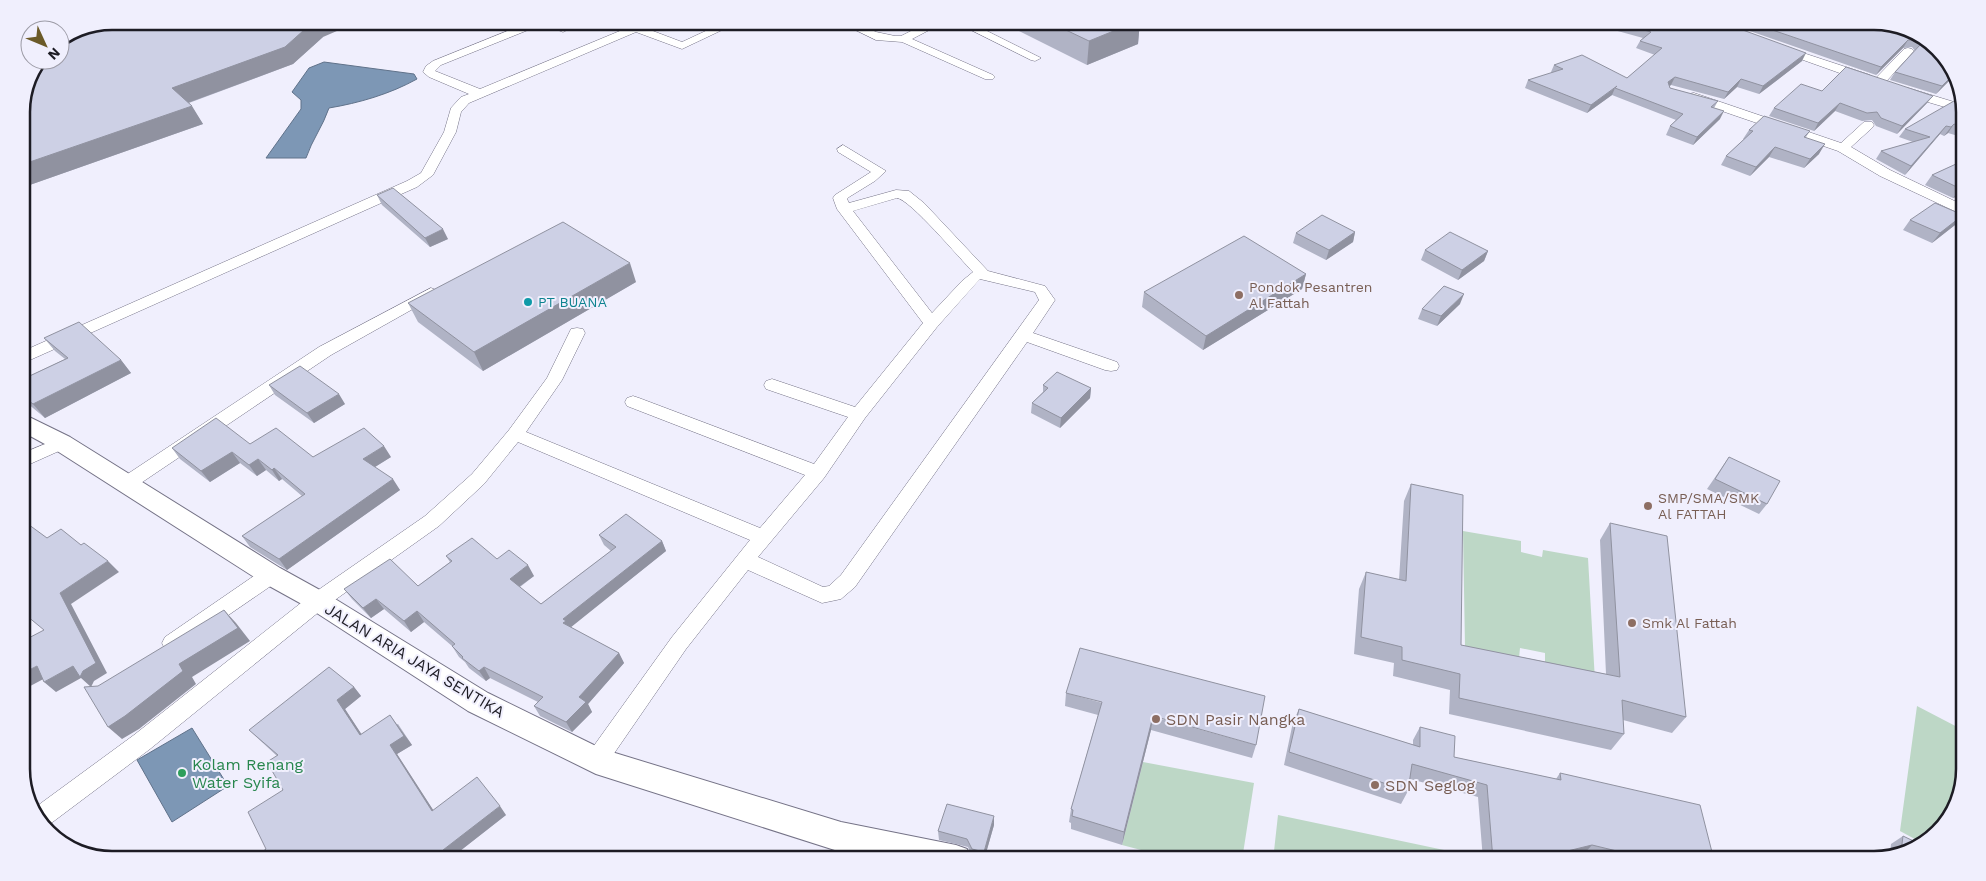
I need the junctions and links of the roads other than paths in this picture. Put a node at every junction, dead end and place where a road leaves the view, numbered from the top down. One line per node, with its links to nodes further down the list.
1 (520, 30): 14 (street)
2 (631, 30): 14 (street)
3 (641, 30): 4 (street)
4 (717, 30)
5 (862, 30): 8 (street)
6 (920, 30): 8 (street)
7 (977, 30): 11 (street)
8 (903, 39): 12 (street)
9 (1768, 44): 13 (street)
10 (1908, 51): 13 (street)
11 (1035, 58)
12 (988, 77)
13 (1888, 85): 16 (street)
14 (478, 93): 27 (street)
15 (1679, 93): 18 (street)
16 (1956, 106)
17 (1868, 125): 18 (street)
18 (1843, 148): 20 (street)
19 (843, 149): 21 (street)
20 (1956, 208)
21 (844, 210): 22 (street); 24 (street)
22 (983, 274): 24 (street); 26 (street)
23 (449, 283): 37 (street)
24 (931, 323): 31 (street)
25 (577, 333): 33 (street)
26 (1024, 335): 28 (street); 39 (street)
27 (30, 355)
28 (1111, 366)
29 (772, 385): 31 (street)
30 (633, 402): 36 (street)
31 (859, 414): 36 (street)
32 (30, 425): 34 (street, JALAN ARIA JAYA SENTIKA)
33 (515, 434): 38 (street); 41 (street)
34 (62, 443): 35 (street); 37 (street, JALAN ARIA JAYA SENTIKA)
35 (30, 458)
36 (818, 473): 38 (street)
37 (126, 484): 40 (street, JALAN ARIA JAYA SENTIKA)
38 (763, 537): 39 (street)
39 (746, 560): 43 (street)
40 (270, 575): 41 (street, JALAN ARIA JAYA SENTIKA); 42 (street)
41 (318, 601): 43 (street, JALAN ARIA JAYA SENTIKA); 44 (street)
42 (159, 652)
43 (596, 761): 45 (street, JALAN ARIA JAYA SENTIKA)
44 (44, 815)
45 (911, 851)

